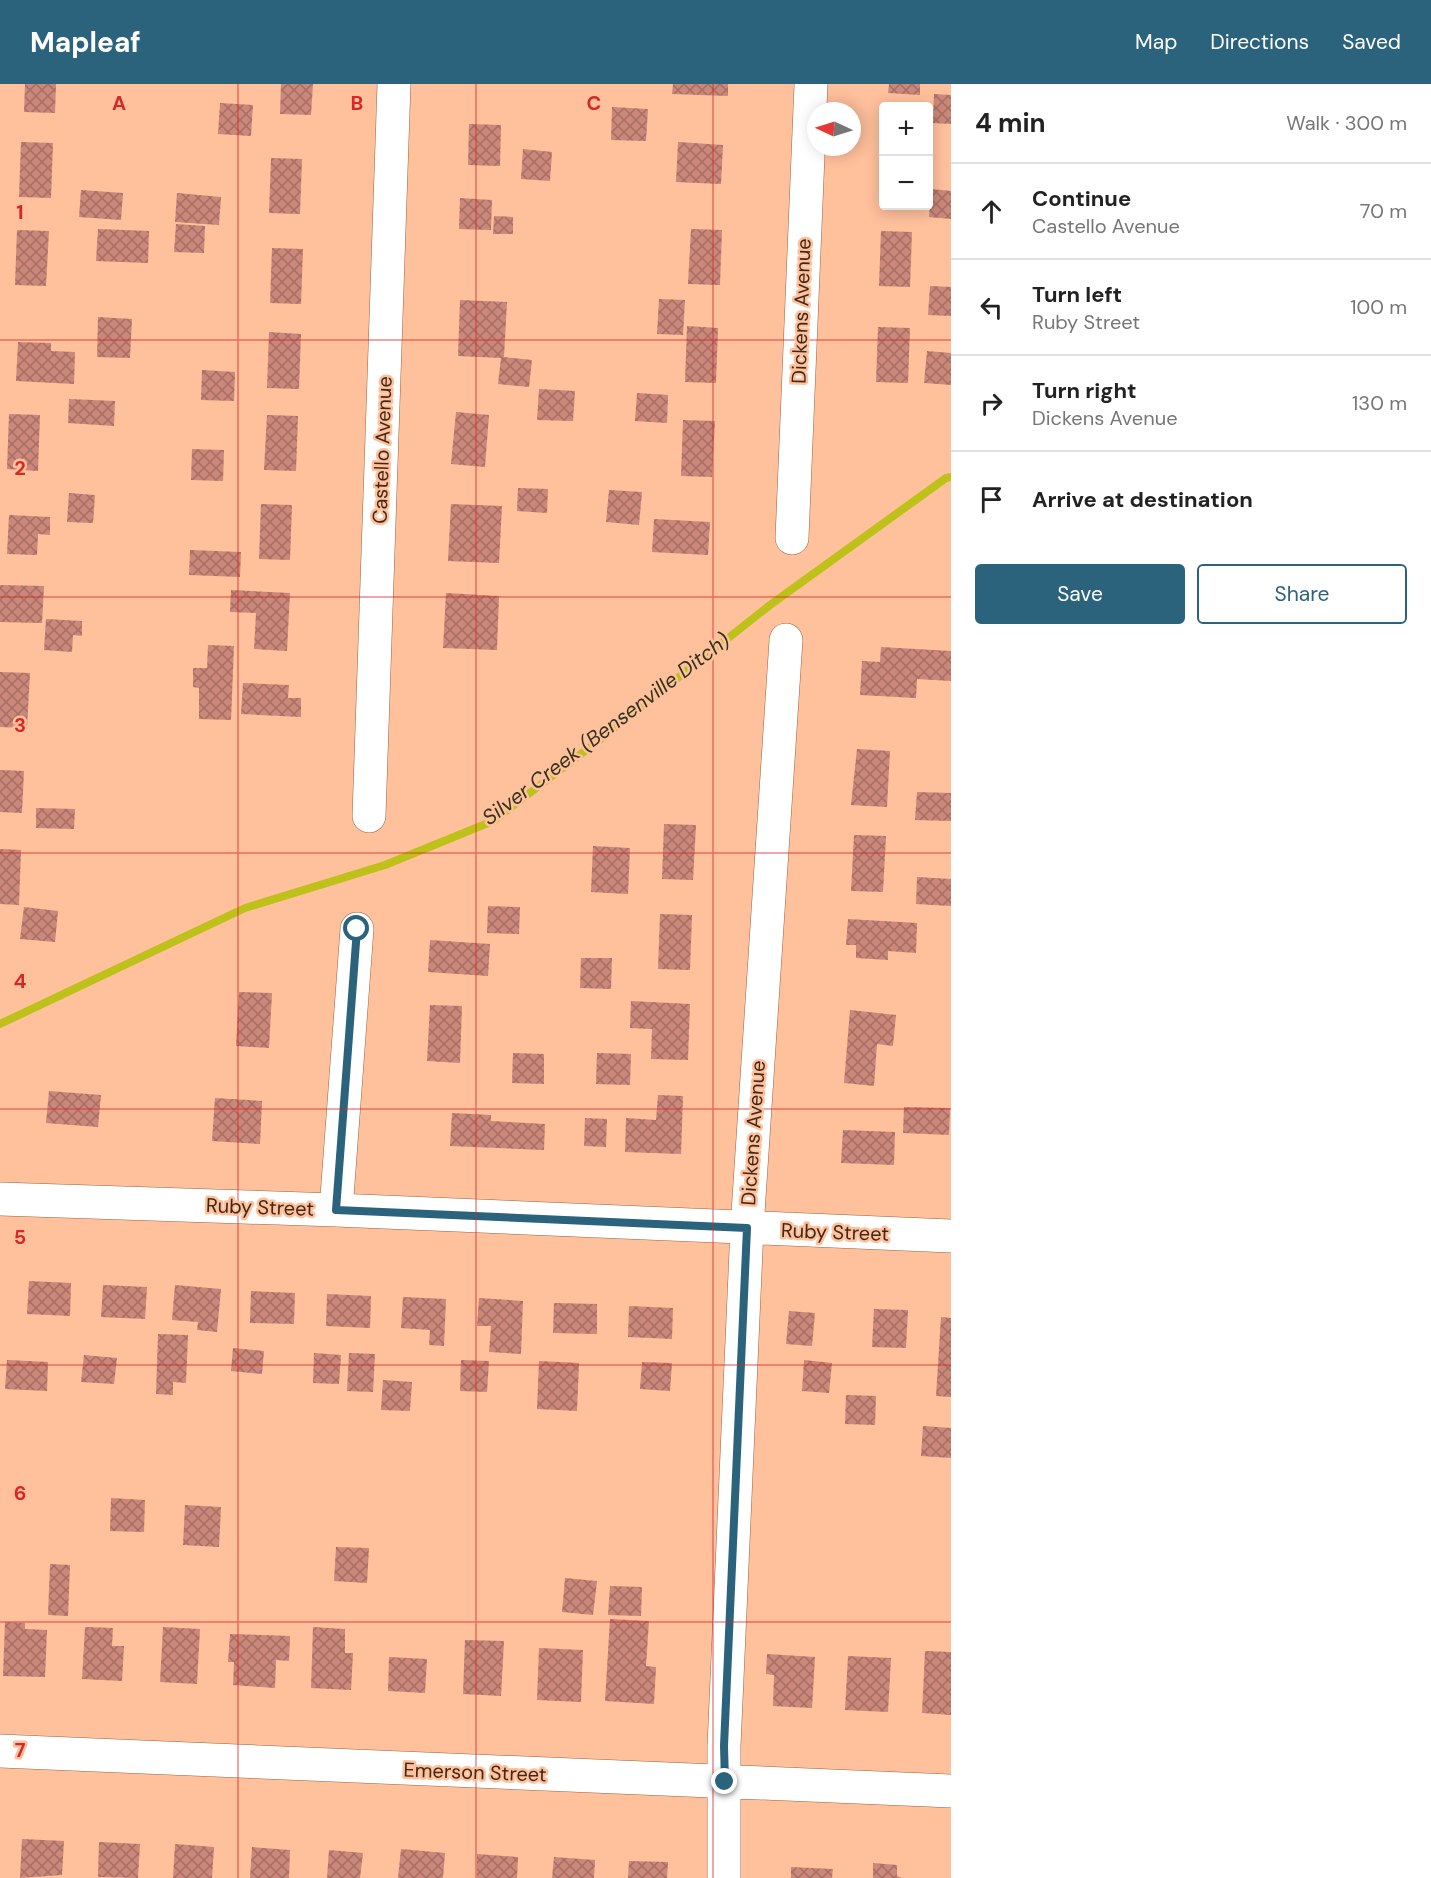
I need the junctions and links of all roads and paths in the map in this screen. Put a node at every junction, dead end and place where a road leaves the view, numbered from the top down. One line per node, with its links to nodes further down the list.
1 (394, 84): 5 (street, Castello Avenue)
2 (811, 84): 3 (street, Dickens Avenue)
3 (792, 538)
4 (786, 640): 9 (street, Dickens Avenue)
5 (369, 816)
6 (357, 929): 8 (street)
7 (0, 1199): 8 (street, Ruby Street)
8 (336, 1210): 9 (street, Ruby Street)
9 (747, 1228): 10 (street, Ruby Street); 12 (street, Dickens Avenue)
10 (951, 1236)
11 (0, 1751): 12 (street, Emerson Street)
12 (725, 1782): 13 (street, Emerson Street); 14 (street, Dickens Avenue)
13 (951, 1791)
14 (724, 1878)

